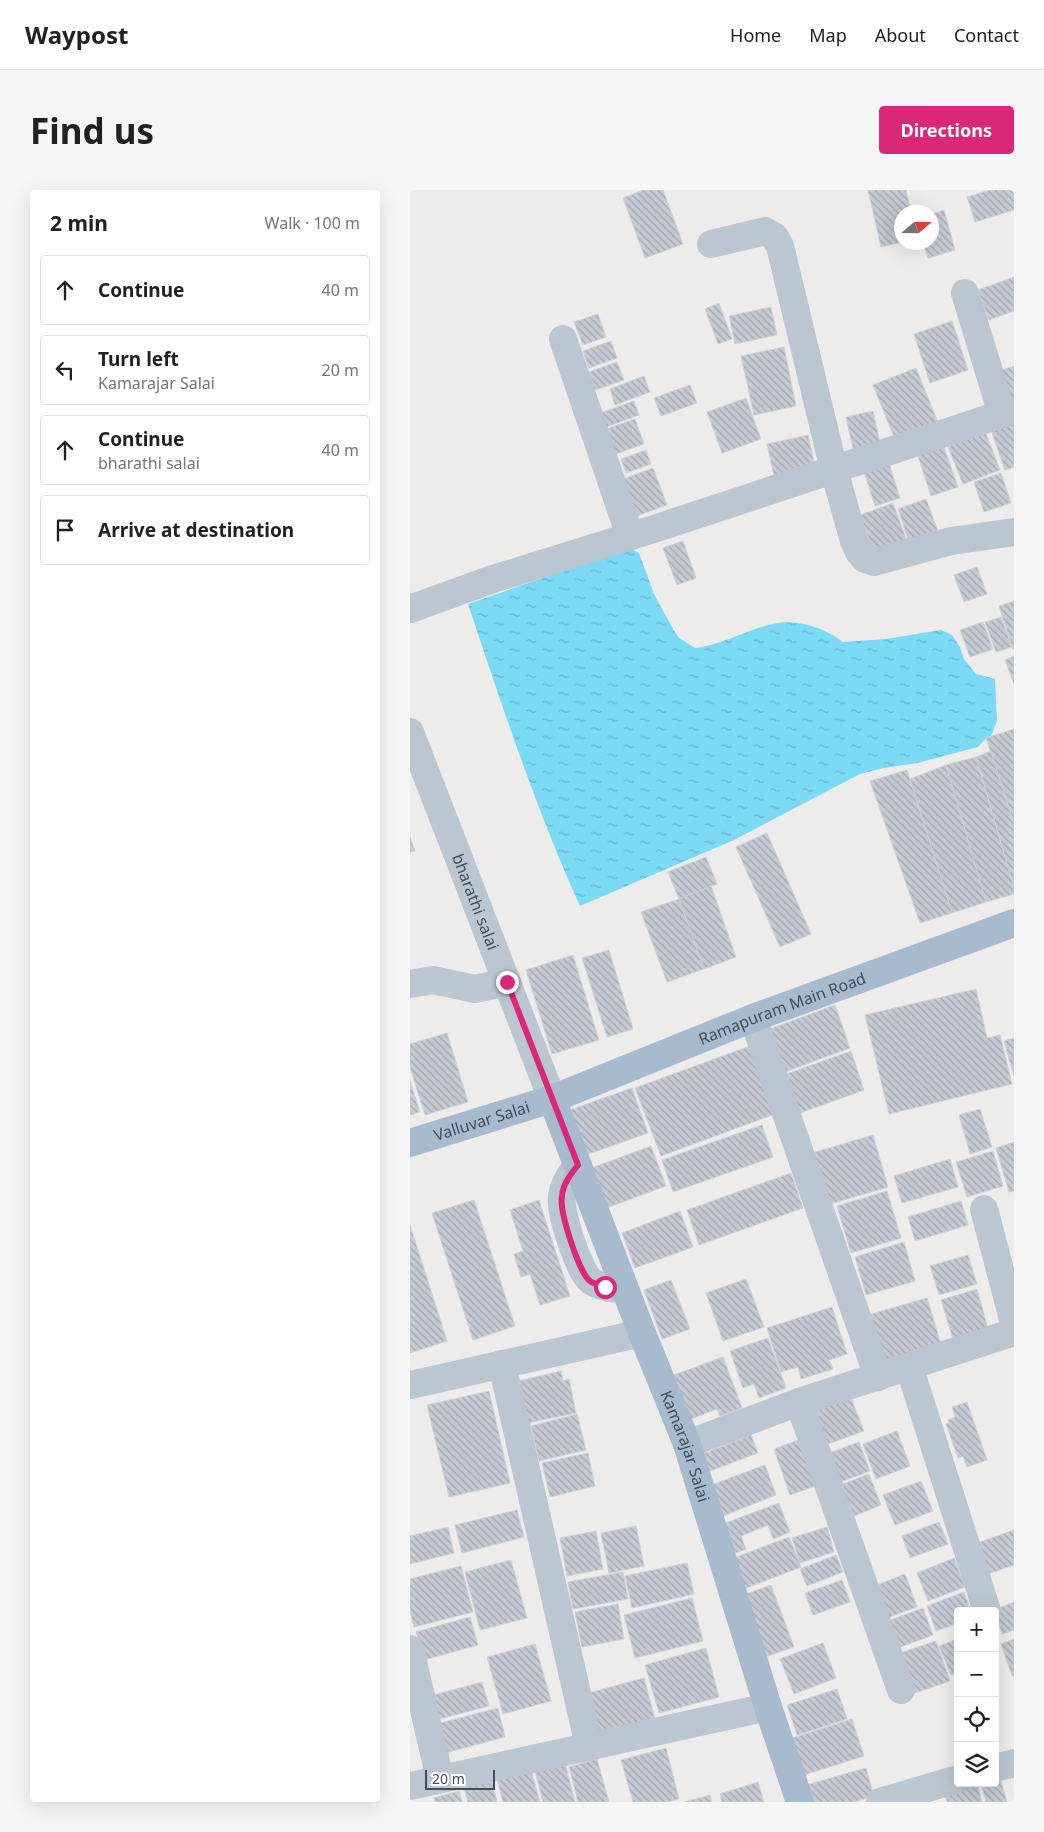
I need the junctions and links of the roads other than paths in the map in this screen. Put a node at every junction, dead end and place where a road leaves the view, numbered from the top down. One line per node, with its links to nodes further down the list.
1 (712, 244): 5 (street)
2 (965, 293): 4 (street)
3 (563, 339): 7 (street)
4 (1008, 412): 5 (street)
5 (834, 470): 6 (street); 7 (street)
6 (1014, 532)
7 (630, 536): 8 (street)
8 (410, 609)
9 (412, 742): 11 (street, bharathi salai)
10 (1014, 923): 13 (main road, Ramapuram Main Road)
11 (507, 982): 12 (street); 14 (street, bharathi salai)
12 (410, 984)
13 (752, 1018): 14 (main road, Ramapuram Main Road); 22 (street)
14 (552, 1099): 15 (main road, Valluvar Salai); 19 (main road, Kamarajar Salai)
15 (410, 1143)
16 (984, 1209): 17 (street)
17 (1014, 1322)
18 (1014, 1332): 21 (street)
19 (642, 1333): 20 (street); 25 (main road, Kamarajar Salai)
20 (502, 1364): 23 (street); 30 (street)
21 (909, 1366): 22 (street); 26 (street)
22 (878, 1376): 24 (street)
23 (410, 1385)
24 (799, 1402): 25 (street); 28 (street)
25 (687, 1444): 29 (main road, Kamarajar Salai)
26 (986, 1607)
27 (410, 1649): 33 (street)
28 (901, 1690)
29 (768, 1707): 30 (street); 36 (main road, Kamarajar Salai)
30 (589, 1746): 33 (street)
31 (1014, 1763): 32 (street)
32 (999, 1767)
33 (440, 1779): 35 (street)
34 (954, 1780): 37 (street)
35 (410, 1786)
36 (800, 1802)
37 (880, 1802)

